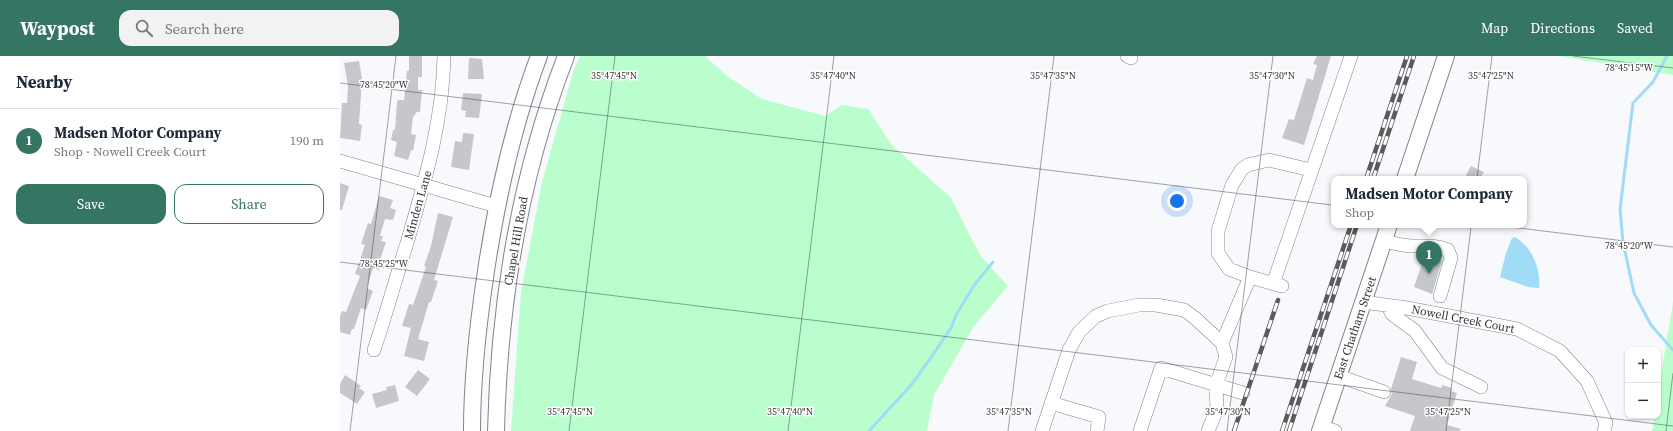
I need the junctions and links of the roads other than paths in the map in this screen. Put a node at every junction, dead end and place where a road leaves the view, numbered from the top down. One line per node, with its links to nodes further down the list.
1 (444, 56): 11 (street, Minden Lane)
2 (539, 56): 12 (main road, Chapel Hill Road)
3 (554, 56): 7 (main road)
4 (566, 56): 7 (main road, Chapel Hill Road)
5 (1351, 56): 9 (street)
6 (1446, 56): 10 (main road)
7 (544, 119): 29 (main road, Chapel Hill Road)
8 (340, 161): 11 (street)
9 (1311, 170): 15 (street); 15 (street)
10 (1406, 176)
11 (424, 184): 12 (street); 20 (street, Minden Lane)
12 (496, 206): 28 (main road, Chapel Hill Road)
13 (1388, 228): 14 (main road, East Chatham Street)
14 (1384, 241): 16 (street); 17 (main road, East Chatham Street)
15 (1250, 277): 19 (street)
16 (1440, 296)
17 (1364, 302): 18 (street, Nowell Creek Court); 21 (main road, East Chatham Street)
18 (1388, 306): 23 (street); 34 (street, Nowell Creek Court)
19 (1222, 343): 22 (street); 26 (street)
20 (374, 350)
21 (1339, 376): 24 (street); 27 (main road, East Chatham Street)
22 (1216, 385): 25 (street); 32 (street); 33 (street)
23 (1481, 387)
24 (1384, 392)
25 (1242, 393)
26 (1051, 403): 30 (street); 31 (street)
27 (1326, 430)
28 (472, 431)
29 (496, 431)
30 (1042, 431)
31 (1097, 431)
32 (1140, 431)
33 (1208, 431)
34 (1604, 431)

